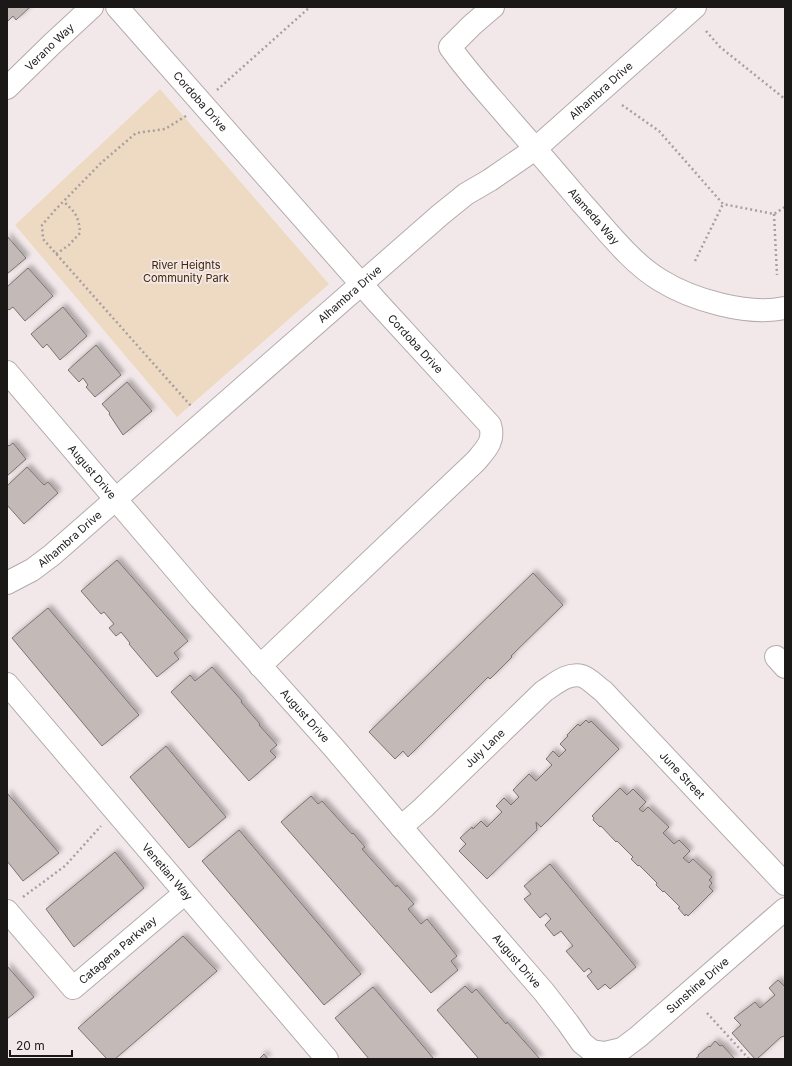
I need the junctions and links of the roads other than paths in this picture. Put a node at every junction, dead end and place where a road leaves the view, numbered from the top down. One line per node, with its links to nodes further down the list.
1 (92, 7): 5 (street, Verano Way)
2 (117, 7): 7 (street, Cordoba Drive)
3 (493, 7): 6 (street, Alameda Way)
4 (695, 7): 6 (street, Alhambra Drive)
5 (7, 88)
6 (535, 149): 7 (street, Alhambra Drive); 8 (street, Alameda Way)
7 (361, 284): 10 (street, Alhambra Drive); 12 (street, Cordoba Drive)
8 (785, 308)
9 (7, 372): 10 (street, August Drive)
10 (116, 499): 11 (street, Alhambra Drive); 12 (street, August Drive)
11 (7, 583)
12 (260, 666): 15 (street, August Drive)
13 (573, 676): 15 (street, July Lane); 16 (street, June Street)
14 (7, 684): 17 (street, Venetian Way)
15 (401, 827): 20 (street, August Drive)
16 (785, 884)
17 (185, 893): 18 (street, Catagena Parkway); 21 (street, Venetian Way)
18 (12, 906)
19 (785, 909): 20 (street, Sunshine Drive)
20 (605, 1053)
21 (327, 1059)

